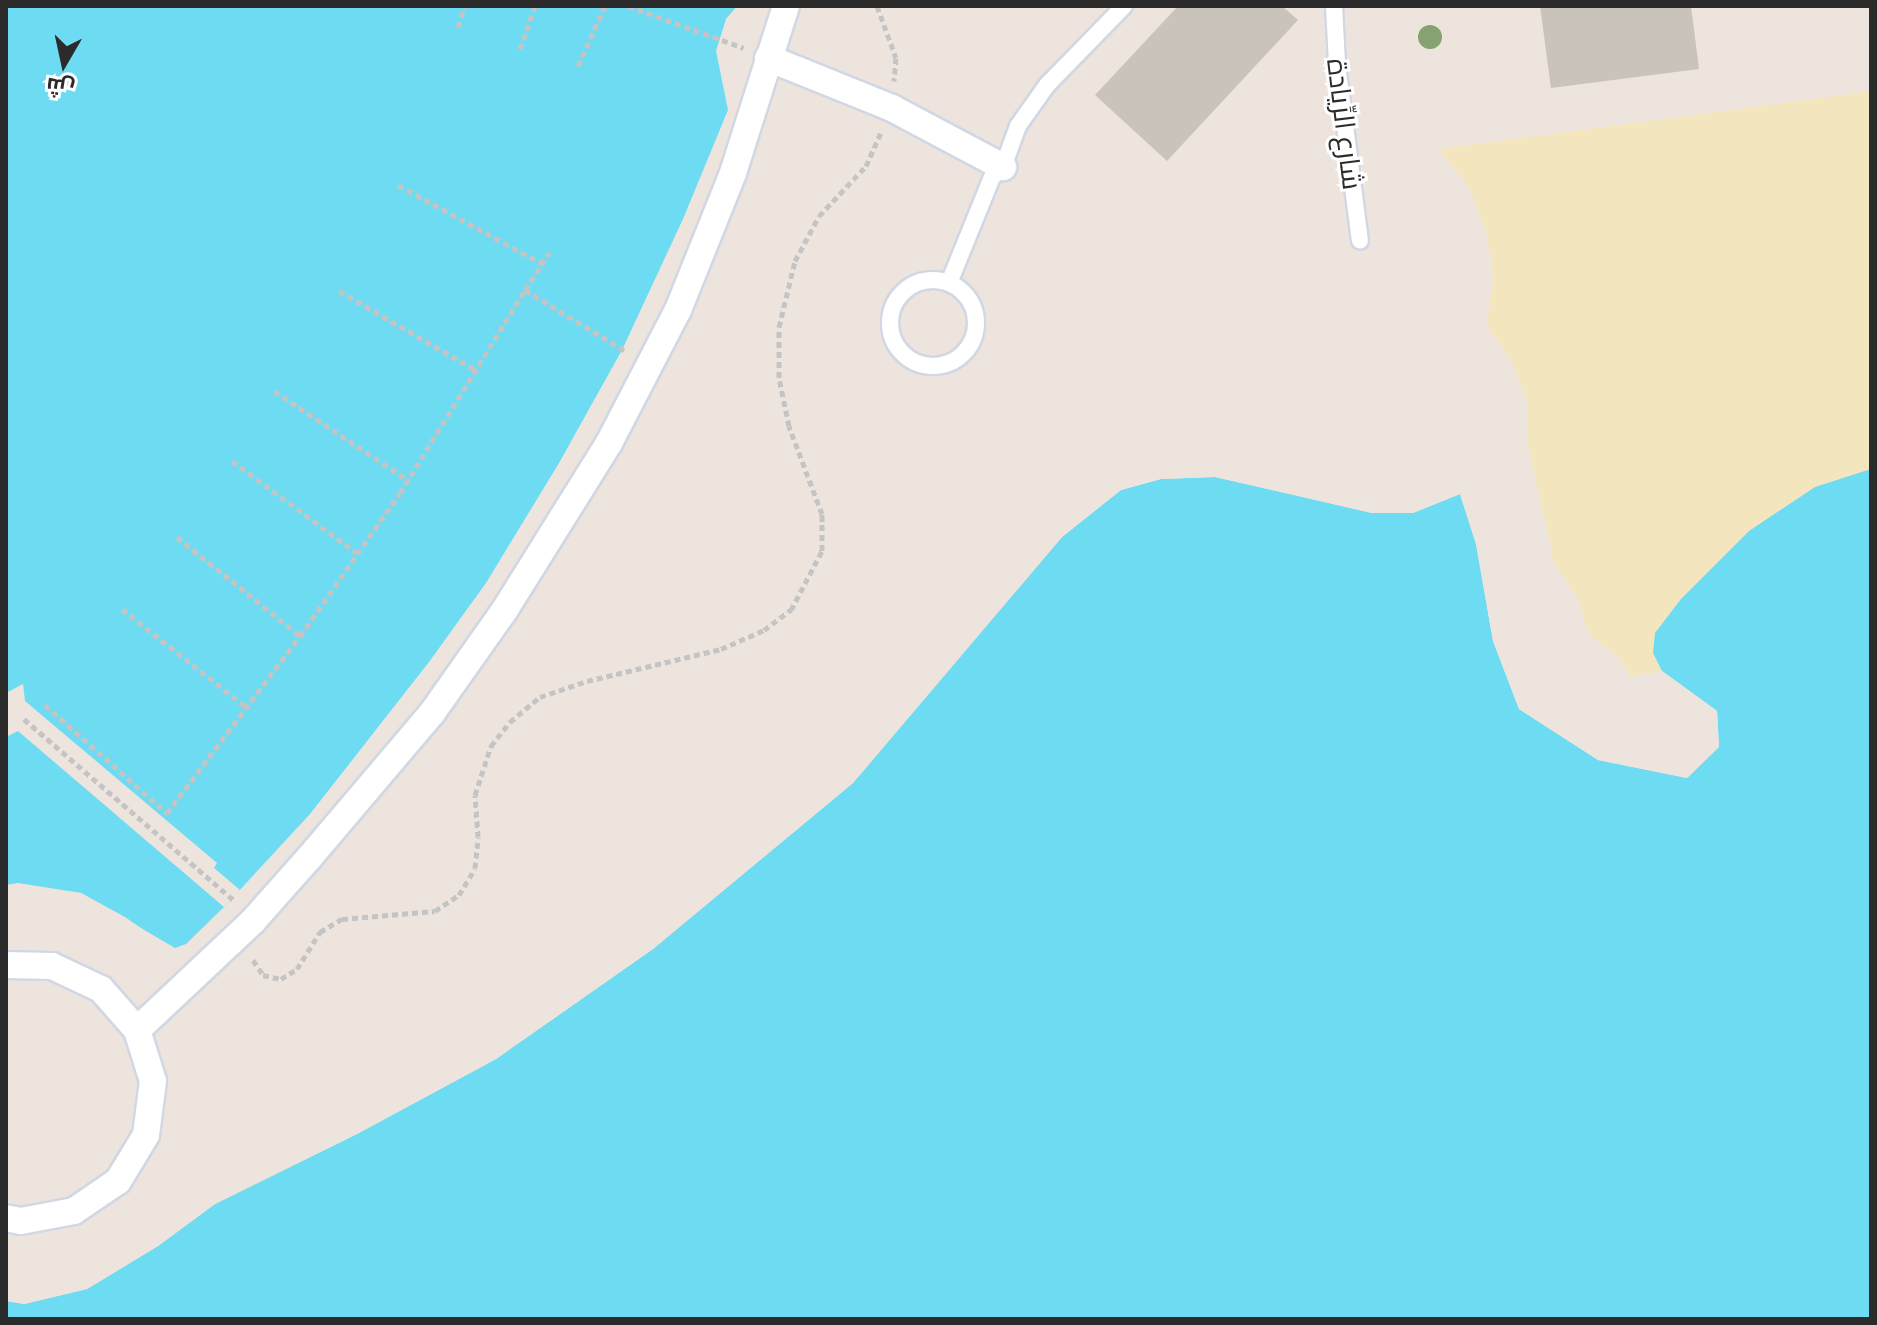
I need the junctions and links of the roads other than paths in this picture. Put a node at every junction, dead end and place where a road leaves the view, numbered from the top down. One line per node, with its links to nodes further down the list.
1 (786, 6): 4 (street)
2 (1124, 6): 5 (lane)
3 (1334, 6): 6 (lane, شارع الرِّيادة)
4 (768, 58): 5 (street); 9 (street)
5 (1003, 167): 7 (lane)
6 (1360, 241)
7 (949, 283): 7 (lane)
8 (6, 965): 9 (street)
9 (137, 1030): 10 (street)
10 (6, 1218)

